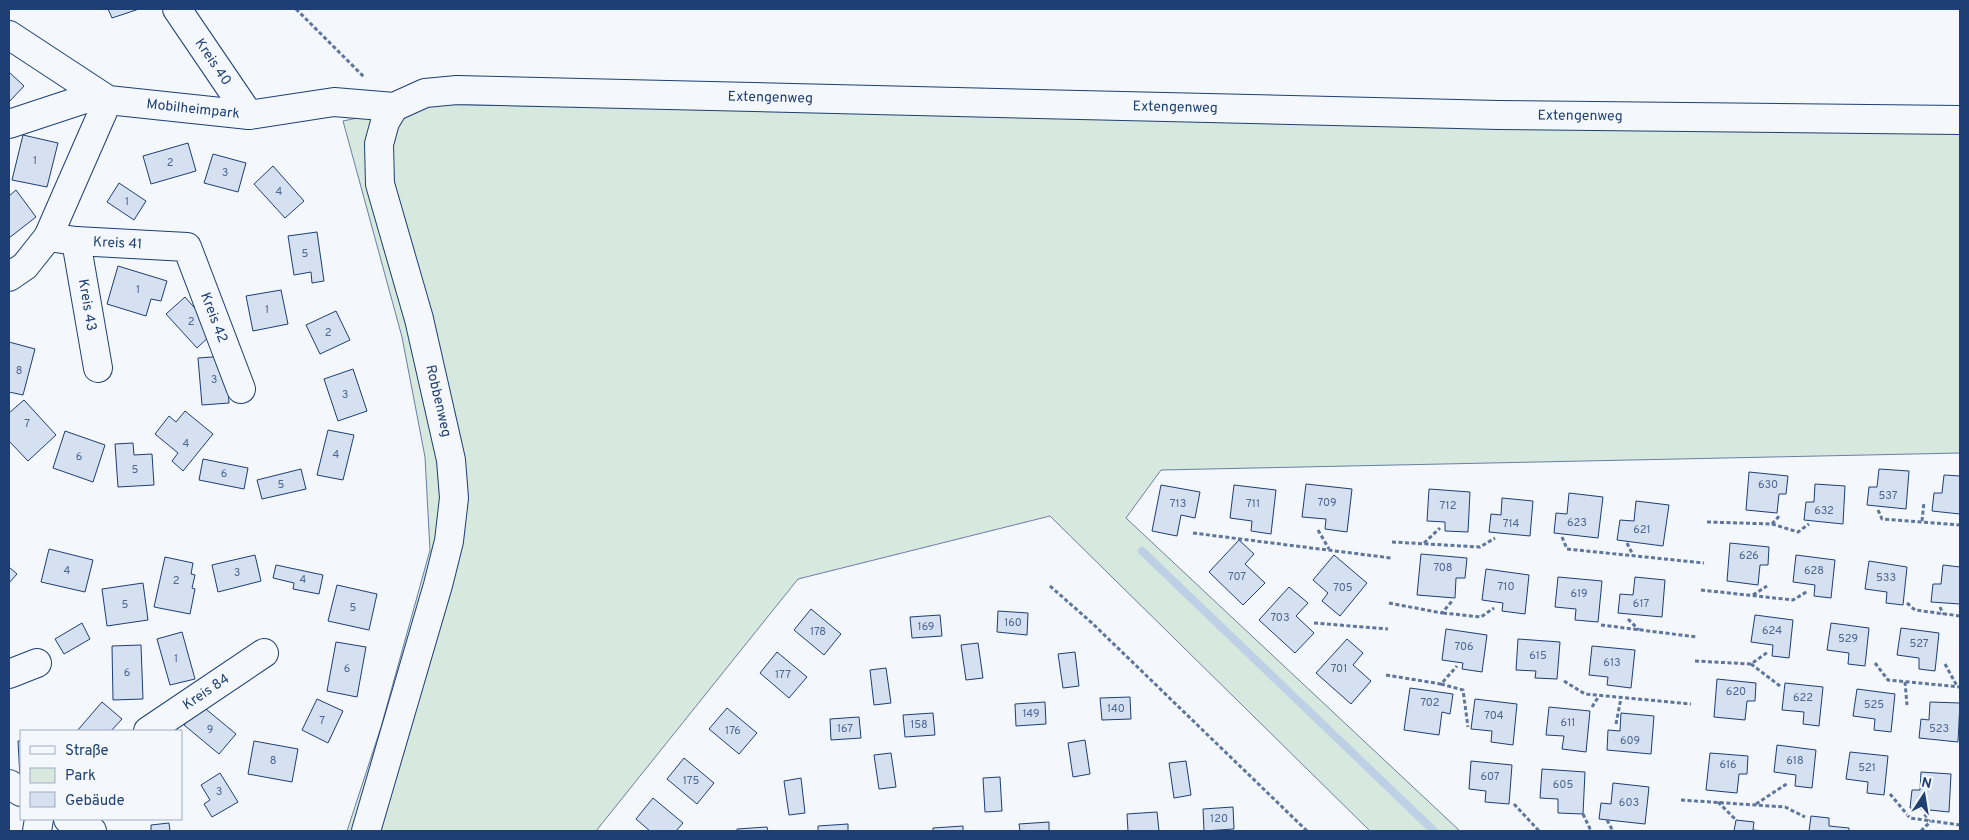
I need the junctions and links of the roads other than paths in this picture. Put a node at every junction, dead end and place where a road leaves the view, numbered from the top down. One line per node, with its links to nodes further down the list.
1 (177, 9): 5 (street, Kreis 40)
2 (9, 36): 3 (street, Mobilheimpark)
3 (103, 98): 5 (street, Mobilheimpark); 7 (street); 8 (street)
4 (394, 107): 5 (street, Mobilheimpark); 6 (street, Extengenweg); 22 (street, Robbenweg)
5 (248, 115)
6 (1960, 120)
7 (9, 124)
8 (48, 237): 9 (street, Kreis 41); 11 (street)
9 (76, 241): 10 (street, Kreis 41); 12 (street, Kreis 43)
10 (187, 247): 13 (street, Kreis 42)
11 (9, 277)
12 (98, 368)
13 (242, 389)
14 (264, 653): 17 (street, Kreis 84)
15 (37, 663): 16 (street)
16 (9, 674)
17 (149, 730)
18 (9, 784): 19 (street)
19 (20, 791)
20 (70, 820): 21 (street)
21 (92, 831)
22 (366, 831)

